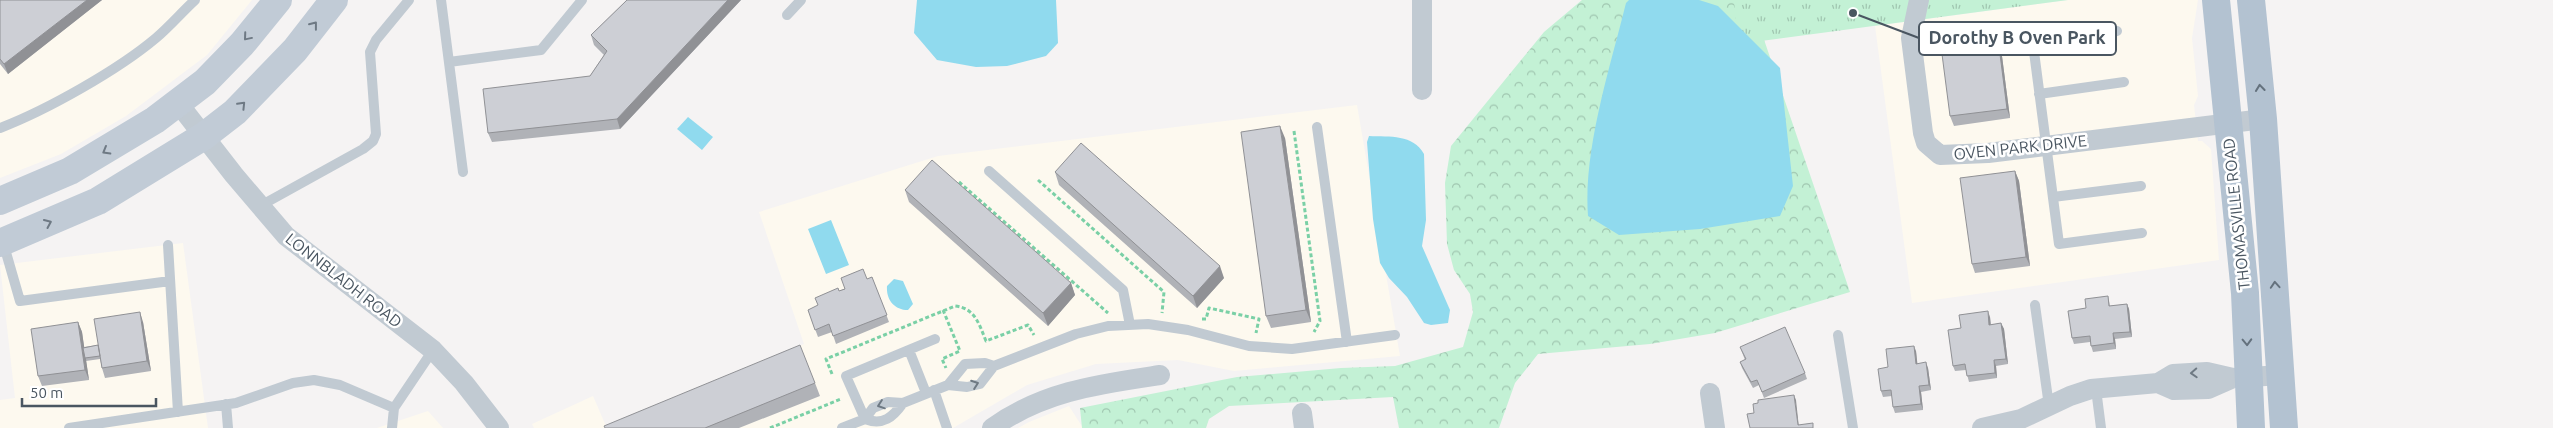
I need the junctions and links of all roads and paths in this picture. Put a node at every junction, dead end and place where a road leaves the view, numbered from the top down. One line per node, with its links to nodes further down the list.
1 (195, 0): 22 (lane)
2 (278, 0): 18 (street, one-way to 18)
3 (334, 0): 24 (street, one-way to 3)
4 (409, 0): 33 (lane)
5 (441, 0): 14 (lane)
6 (582, 0): 14 (lane)
7 (801, 0): 12 (lane)
8 (1422, 0): 16 (street)
9 (1919, 0): 25 (street, OVEN PARK DRIVE)
10 (2216, 0): 20 (main road, THOMASVILLE ROAD)
11 (2251, 0): 19 (main road, THOMASVILLE ROAD, one-way to 11)
12 (787, 15)
13 (2117, 31): 17 (lane)
14 (449, 62): 27 (lane)
15 (2124, 82): 17 (lane)
16 (1422, 90)
17 (2039, 94): 25 (lane)
18 (178, 103): 24 (street, LONNBLADH ROAD); 32 (street, one-way to 32)
19 (2263, 119): 20 (street, OVEN PARK DRIVE); 58 (main road, THOMASVILLE ROAD, one-way to 19)
20 (2227, 122): 25 (street, OVEN PARK DRIVE); 59 (main road, THOMASVILLE ROAD, one-way to 59)
21 (1316, 127): 52 (lane)
22 (0, 128)
23 (1294, 131): 50 (path)
24 (204, 136): 33 (street, LONNBLADH ROAD); 35 (street, one-way to 24)
25 (2046, 146): 31 (lane)
26 (989, 171): 45 (lane)
27 (462, 172)
28 (1038, 180): 41 (path)
29 (960, 182): 42 (path)
30 (2141, 186): 31 (lane)
31 (2053, 197): 34 (lane)
32 (0, 201)
33 (260, 206): 53 (street, LONNBLADH ROAD)
34 (2142, 233)
35 (1, 240): 37 (lane)
36 (168, 245): 37 (lane)
37 (170, 281): 72 (lane)
38 (2035, 305): 70 (lane)
39 (943, 310): 46 (path); 56 (path); 60 (path)
40 (1154, 312): 41 (path)
41 (1162, 313): 43 (path)
42 (1100, 315)
43 (1171, 315)
44 (1197, 318): 48 (path)
45 (1130, 325): 52 (lane); 55 (lane)
46 (1041, 332)
47 (1838, 334): 83 (lane)
48 (1264, 335)
49 (1395, 335): 52 (lane)
50 (1312, 336)
51 (935, 339): 54 (lane)
52 (1347, 342)
53 (433, 350): 71 (lane); 77 (street, LONNBLADH ROAD)
54 (909, 350): 64 (lane); 73 (lane)
55 (994, 366): 61 (lane, one-way to 55); 61 (lane)
56 (940, 374)
57 (1160, 375): 81 (street)
58 (2282, 375): 59 (street); 87 (main road, THOMASVILLE ROAD)
59 (2240, 378): 62 (street); 86 (main road, THOMASVILLE ROAD)
60 (836, 383)
61 (948, 385): 64 (lane)
62 (2096, 389): 70 (street); 85 (lane)
63 (839, 391): 66 (path)
64 (930, 392): 67 (lane); 80 (lane)
65 (1710, 393): 82 (street)
66 (842, 399): 69 (path); 78 (path)
67 (903, 403): 73 (lane, one-way to 73); 73 (lane)
68 (226, 404): 71 (lane); 72 (lane); 75 (lane)
69 (844, 405)
70 (2049, 406): 84 (street)
71 (394, 408): 76 (lane)
72 (178, 412): 74 (lane)
73 (865, 419): 79 (lane)
74 (68, 428)
75 (228, 428)
76 (392, 428)
77 (499, 428)
78 (770, 428)
79 (842, 428)
80 (947, 428)
81 (992, 428)
82 (1716, 428)
83 (1853, 428)
84 (1982, 428)
85 (2101, 428)
86 (2251, 428)
87 (2284, 428)

